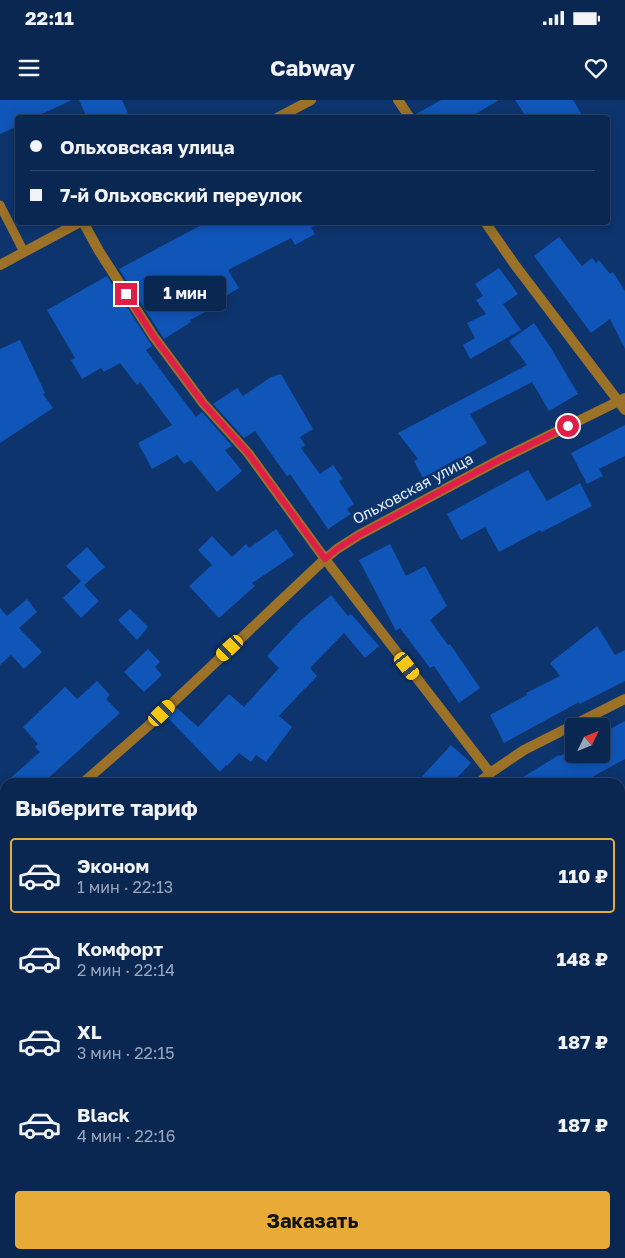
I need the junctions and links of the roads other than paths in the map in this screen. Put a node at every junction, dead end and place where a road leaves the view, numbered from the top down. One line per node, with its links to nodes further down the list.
1 (312, 100): 3 (street)
2 (398, 100): 4 (street)
3 (283, 115)
4 (408, 115)
5 (0, 205): 9 (lane)
6 (75, 225): 9 (street)
7 (83, 225): 13 (street)
8 (487, 225): 11 (street)
9 (24, 252): 10 (street)
10 (0, 265)
11 (622, 400): 12 (street); 13 (street, Ольховская улица)
12 (625, 410)
13 (325, 559): 15 (street); 16 (street, Ольховская улица)
14 (625, 699): 15 (street)
15 (490, 773): 17 (street)
16 (89, 778)
17 (484, 778)

